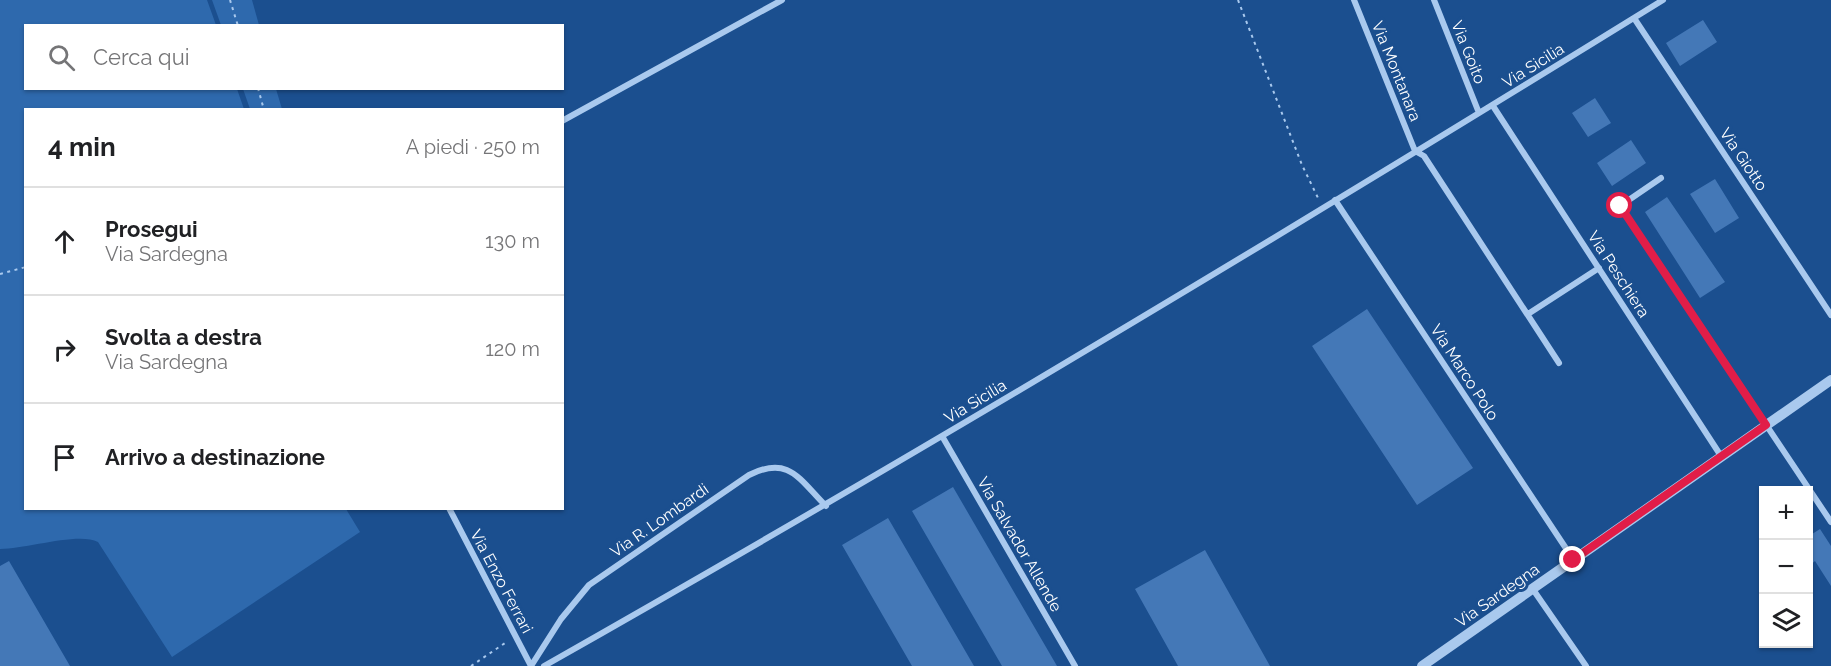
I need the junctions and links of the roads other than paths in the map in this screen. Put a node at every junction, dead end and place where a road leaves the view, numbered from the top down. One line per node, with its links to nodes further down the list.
1 (782, 0): 8 (street)
2 (1353, 0): 9 (street, Via Montanara)
3 (1434, 0): 7 (street, Via Goito)
4 (1663, 0): 5 (street, Via Sicilia)
5 (1634, 18): 6 (street, Via Sicilia); 14 (street, Via Giotto)
6 (1493, 106): 7 (street, Via Sicilia); 12 (street, Via Peschiera)
7 (1479, 113): 9 (street, Via Sicilia)
8 (564, 121)
9 (1415, 151): 11 (street, Via Sicilia); 13 (street)
10 (1661, 178): 17 (street)
11 (1335, 200): 18 (street, Via Sicilia); 23 (street, Via Marco Polo)
12 (1599, 268): 13 (street); 19 (street, Via Peschiera)
13 (1528, 314): 15 (street)
14 (1831, 315)
15 (1559, 363)
16 (1831, 380): 17 (street, Via Sardegna)
17 (1766, 425): 19 (street, Via Sardegna); 22 (street)
18 (942, 436): 20 (street, Via Sicilia); 27 (street, Via Salvador Allende)
19 (1721, 456): 23 (street, Via Sardegna)
20 (826, 506): 25 (street, Via R. Lombardi); 26 (street, Via Sicilia)
21 (450, 510): 25 (street, Via Enzo Ferrari)
22 (1831, 522)
23 (1573, 560): 24 (street, Via Sardegna)
24 (1532, 588): 28 (street, Via Sardegna); 29 (street)
25 (531, 666)
26 (544, 666)
27 (1075, 666)
28 (1422, 666)
29 (1586, 666)

